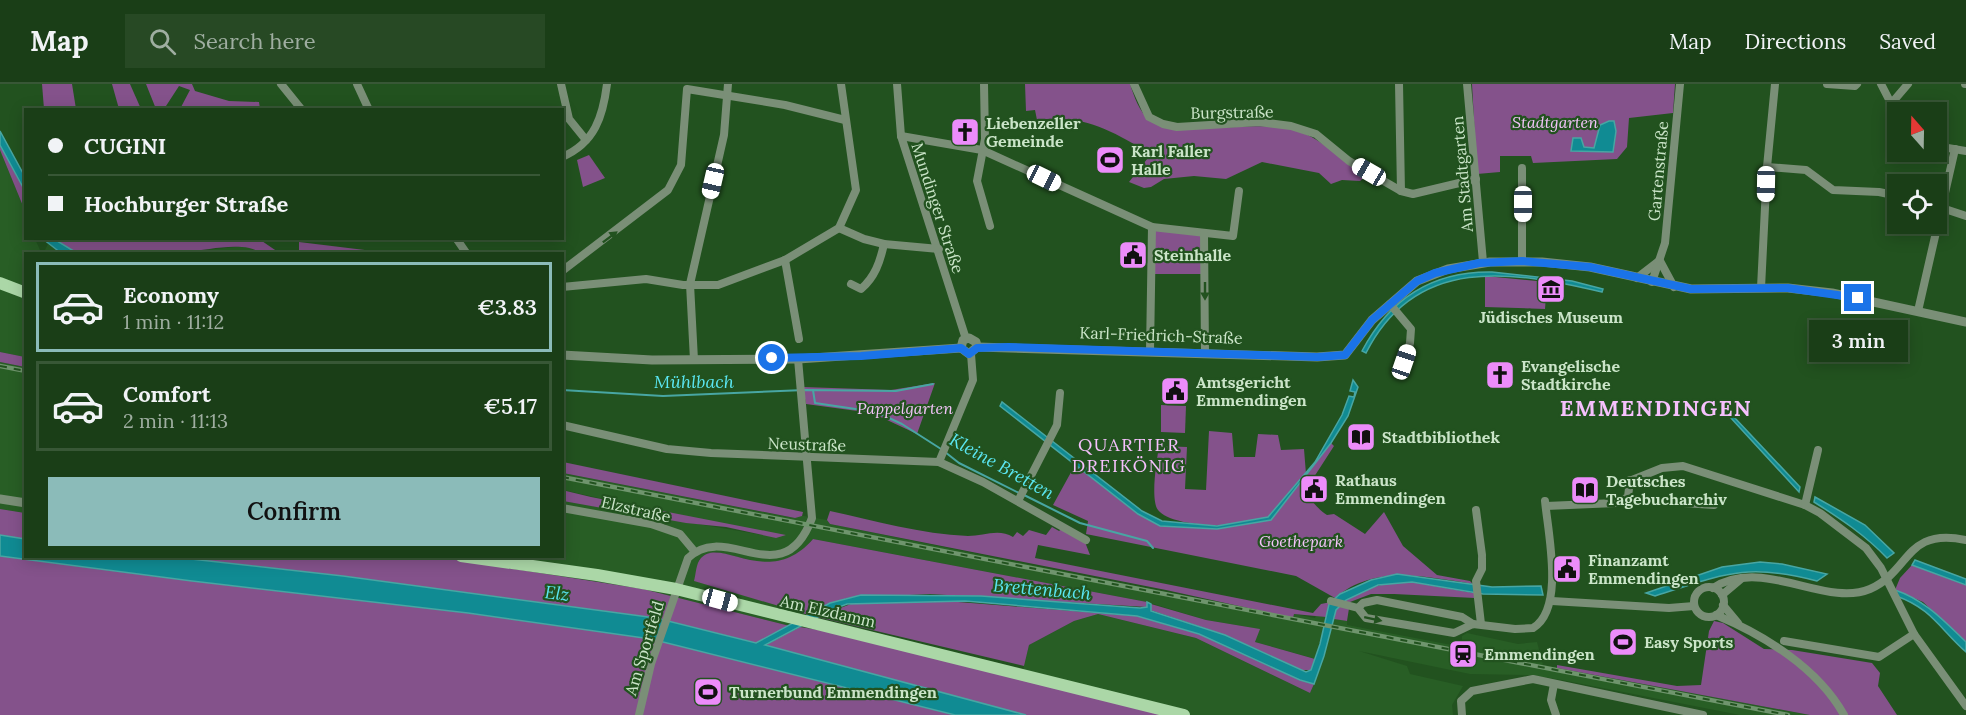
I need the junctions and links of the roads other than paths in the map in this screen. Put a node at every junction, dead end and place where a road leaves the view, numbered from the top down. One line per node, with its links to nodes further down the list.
1 (281, 84): 21 (street)
2 (357, 84): 22 (street)
3 (561, 84): 25 (street)
4 (607, 84): 25 (street)
5 (728, 84): 18 (street)
6 (841, 84): 23 (street)
7 (897, 84): 24 (street, Mundinger Straße)
8 (984, 84): 28 (street)
9 (1134, 84): 36 (street, Burgstraße)
10 (1399, 84): 36 (street)
11 (1467, 84): 34 (street, Am Stadtgarten)
12 (1680, 84): 49 (street, Gartenstraße)
13 (1775, 84): 31 (street)
14 (1827, 84): 15 (street)
15 (1857, 84)
16 (1881, 84): 19 (street)
17 (1908, 84): 20 (street)
18 (728, 94): 23 (street); 51 (street, one-way to 18); 55 (street)
19 (1889, 102)
20 (1893, 102)
21 (300, 108)
22 (368, 108)
23 (845, 120): 42 (street)
24 (901, 136): 28 (street); 46 (street, Mundinger Straße)
25 (586, 140): 30 (street)
26 (1947, 148): 27 (street)
27 (1955, 149): 29 (street); 33 (street)
28 (982, 150): 40 (street); 41 (street)
29 (1966, 151)
30 (564, 156)
31 (1767, 167): 37 (street); 59 (street)
32 (1522, 168): 48 (street)
33 (1947, 178)
34 (1476, 179): 36 (street, Burgstraße); 50 (street, Am Stadtgarten)
35 (1239, 191): 43 (street)
36 (1401, 191)
37 (1887, 194)
38 (1947, 211): 39 (street)
39 (1966, 216)
40 (990, 225)
41 (1152, 227): 43 (street); 68 (street)
42 (839, 228): 45 (street); 47 (street)
43 (1204, 233): 69 (street, one-way to 69)
44 (1934, 234): 62 (street)
45 (884, 244): 46 (street); 56 (street)
46 (939, 249): 65 (street, Mundinger Straße)
47 (785, 260): 55 (street); 64 (street)
48 (1522, 261): 50 (street); 52 (street)
49 (1660, 261): 52 (street); 53 (street, Gartenstraße); 58 (street)
50 (1483, 262): 61 (street)
51 (564, 269)
52 (1636, 278): 53 (street)
53 (1652, 282): 58 (street)
54 (0, 283): 60 (main road)
55 (690, 284): 57 (street); 72 (street)
56 (851, 284)
57 (564, 287)
58 (1674, 287): 59 (street)
59 (1761, 288): 62 (street)
60 (24, 292)
61 (1393, 308): 69 (street, Karl-Friedrich-Straße); 73 (street)
62 (1918, 311): 63 (street)
63 (1966, 322)
64 (799, 339)
65 (966, 339): 66 (street); 67 (street)
66 (961, 348): 67 (street, Karl-Friedrich-Straße); 71 (street)
67 (974, 351): 68 (street, Karl-Friedrich-Straße); 78 (street)
68 (1150, 351): 69 (street, Karl-Friedrich-Straße)
69 (1205, 353)
70 (564, 355): 72 (street)
71 (798, 359): 72 (street); 77 (street)
72 (694, 360)
73 (1402, 369)
74 (1060, 393): 81 (street)
75 (564, 425): 77 (street, Neustraße)
76 (1818, 450): 79 (street)
77 (805, 458): 78 (street, Neustraße); 89 (street)
78 (940, 460): 81 (street)
79 (1806, 498): 83 (street); 92 (street)
80 (0, 499): 82 (street)
81 (1018, 501): 87 (street)
82 (24, 503)
83 (1616, 503): 84 (street); 97 (street)
84 (1714, 505)
85 (564, 508): 89 (street, Elzstraße)
86 (1476, 510): 103 (street)
87 (1086, 540)
88 (1966, 540): 92 (street)
89 (695, 552): 94 (street)
90 (476, 558): 94 (main road, Am Elzdamm)
91 (1742, 579): 92 (street); 93 (street); 95 (street)
92 (1885, 579): 106 (street)
93 (1713, 588): 95 (street); 99 (street)
94 (676, 589): 110 (street, Am Sportfeld); 111 (main road, Am Elzdamm)
95 (1722, 595): 98 (street)
96 (1331, 601): 100 (street)
97 (1552, 601): 99 (street); 103 (street)
98 (1723, 605): 101 (street); 104 (street)
99 (1694, 606): 101 (street)
100 (1358, 608): 102 (street); 105 (street, one-way to 105)
101 (1716, 615): 104 (street)
102 (1462, 617): 103 (street); 105 (street)
103 (1477, 624): 105 (street)
104 (1742, 626): 115 (street)
105 (1461, 628)
106 (1914, 634): 107 (street); 109 (street)
107 (1784, 640)
108 (1554, 684): 112 (street); 113 (street); 114 (street)
109 (1966, 706)
110 (639, 715)
111 (1184, 715)
112 (1462, 715)
113 (1556, 715)
114 (1703, 715)
115 (1844, 715)

